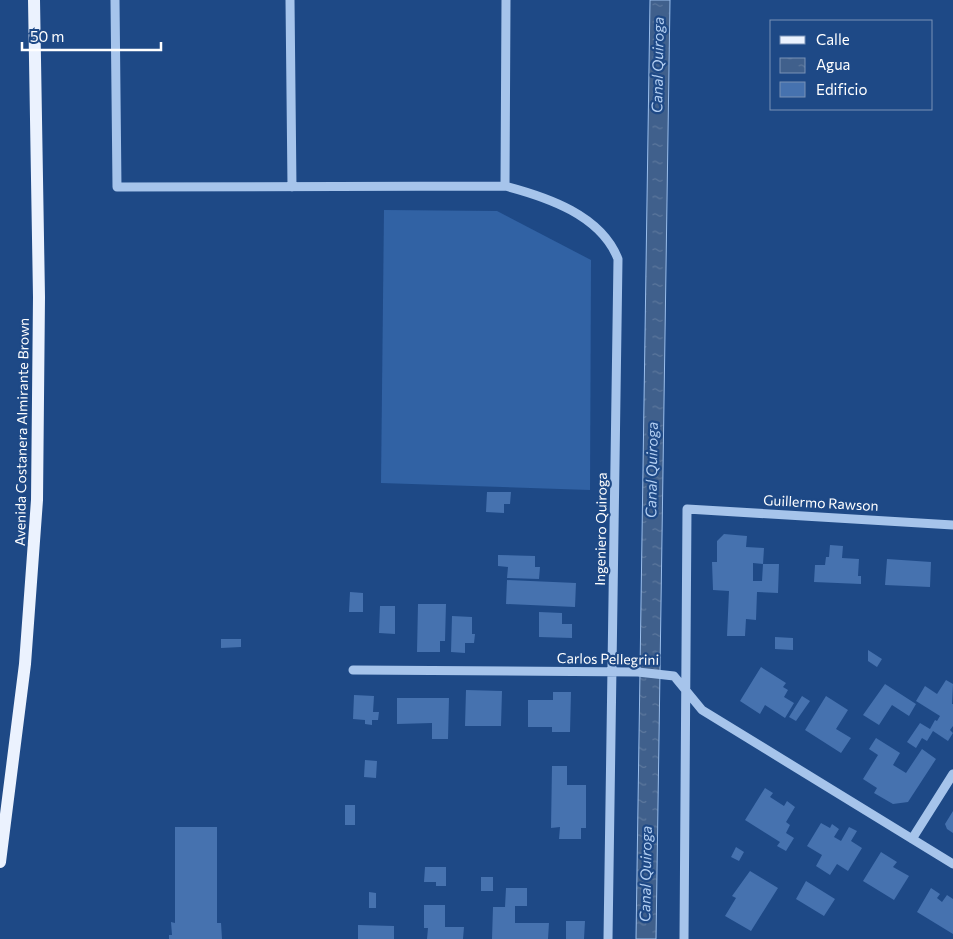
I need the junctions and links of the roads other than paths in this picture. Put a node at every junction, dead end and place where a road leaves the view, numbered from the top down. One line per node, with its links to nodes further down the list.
1 (34, 0): 13 (main road, Avenida Costanera Almirante Brown)
2 (115, 0): 6 (street, Ingeniero Quiroga)
3 (290, 0): 6 (street)
4 (506, 0): 5 (street)
5 (505, 186): 6 (street, Ingeniero Quiroga); 9 (street, Ingeniero Quiroga)
6 (292, 187)
7 (953, 525): 10 (street, Guillermo Rawson)
8 (353, 670): 9 (street, Carlos Pellegrini)
9 (613, 672): 10 (street, Carlos Pellegrini); 15 (street, Ingeniero Quiroga)
10 (685, 689): 12 (street, Carlos Pellegrini); 16 (street)
11 (953, 774): 12 (street)
12 (912, 839): 14 (street, Carlos Pellegrini)
13 (0, 862)
14 (953, 864)
15 (608, 939)
16 (684, 939)

